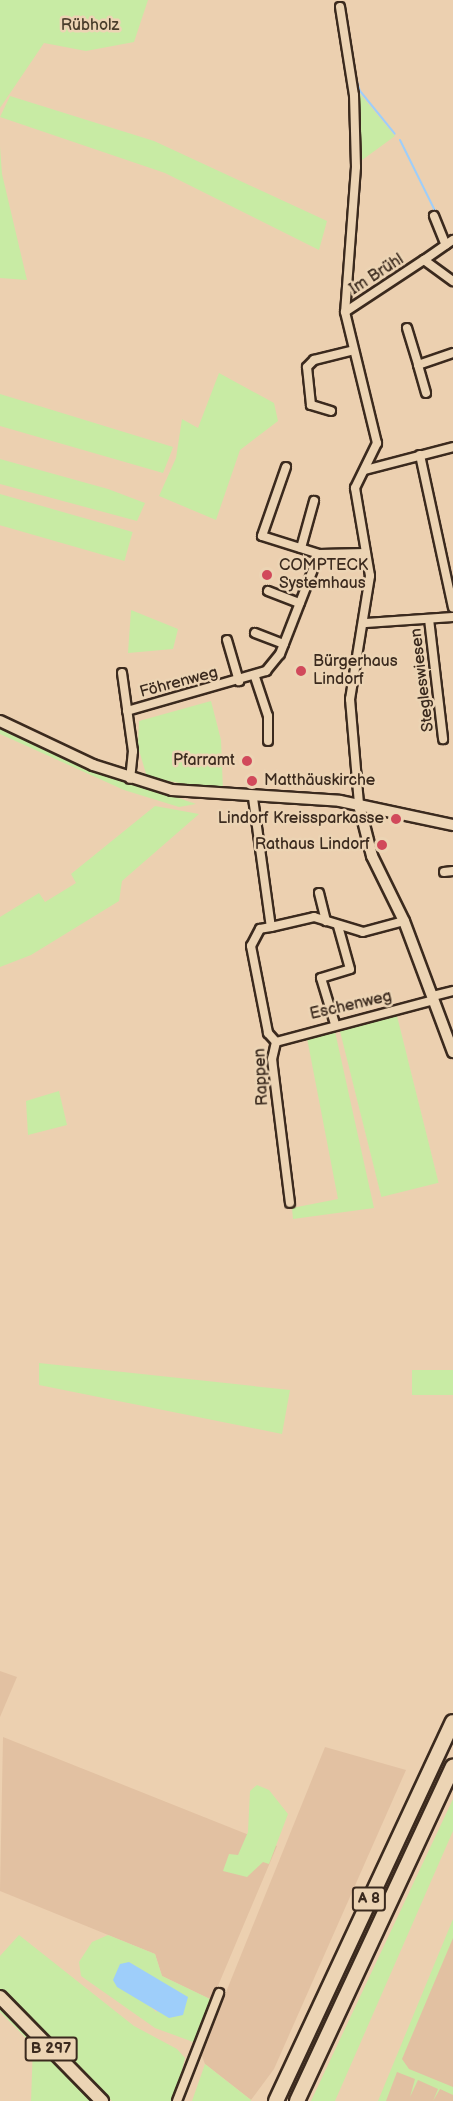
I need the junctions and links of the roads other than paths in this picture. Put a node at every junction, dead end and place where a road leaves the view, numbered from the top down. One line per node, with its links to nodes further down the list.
1 (340, 8): 6 (street)
2 (434, 216): 3 (street)
3 (449, 243): 4 (street)
4 (424, 260): 5 (street, Im Brühl); 6 (street, Im Brühl)
5 (453, 281)
6 (345, 312): 8 (street)
7 (407, 328): 10 (street)
8 (351, 351): 12 (street); 16 (street)
9 (453, 353): 10 (street)
10 (418, 365): 11 (street)
11 (426, 393)
12 (331, 411)
13 (453, 447): 14 (street)
14 (420, 455): 16 (street); 23 (street)
15 (286, 468): 18 (street)
16 (365, 470): 20 (street)
17 (314, 501): 18 (street)
18 (301, 548): 19 (street)
19 (319, 554): 20 (street); 22 (street, Föhrenweg)
20 (366, 554): 26 (street)
21 (268, 591): 22 (street)
22 (300, 603): 29 (street, Föhrenweg)
23 (453, 608)
24 (453, 617): 25 (street)
25 (429, 619): 26 (street); 35 (street, Stegleswiesen)
26 (366, 623): 39 (street)
27 (255, 633): 29 (street)
28 (227, 640): 32 (street, Föhrenweg)
29 (284, 644): 31 (street, Föhrenweg)
30 (122, 673): 33 (street)
31 (255, 677): 32 (street, Föhrenweg); 36 (street)
32 (238, 681): 33 (street, Föhrenweg)
33 (127, 711): 37 (street)
34 (0, 721): 37 (street)
35 (443, 739)
36 (268, 741)
37 (130, 779): 38 (street)
38 (254, 798): 39 (street); 47 (street)
39 (359, 805): 40 (street); 45 (street)
40 (453, 825)
41 (453, 871): 42 (street)
42 (444, 872)
43 (319, 893): 44 (street)
44 (326, 921): 46 (street); 47 (street)
45 (404, 921): 46 (street); 49 (street)
46 (338, 926): 50 (street)
47 (271, 927): 51 (street, Rappen)
48 (453, 991): 49 (street, Eschenweg)
49 (433, 998): 50 (street, Eschenweg); 52 (street)
50 (335, 1024): 51 (street, Eschenweg)
51 (276, 1042): 53 (street, Rappen)
52 (453, 1052)
53 (290, 1203)
54 (453, 1722): 60 (highway, A 8)
55 (453, 1767): 61 (highway, A 8)
56 (219, 1993): 59 (street)
57 (0, 1997): 58 (main road, B 297)
58 (102, 2101)
59 (177, 2101)
60 (276, 2101)
61 (297, 2101)

